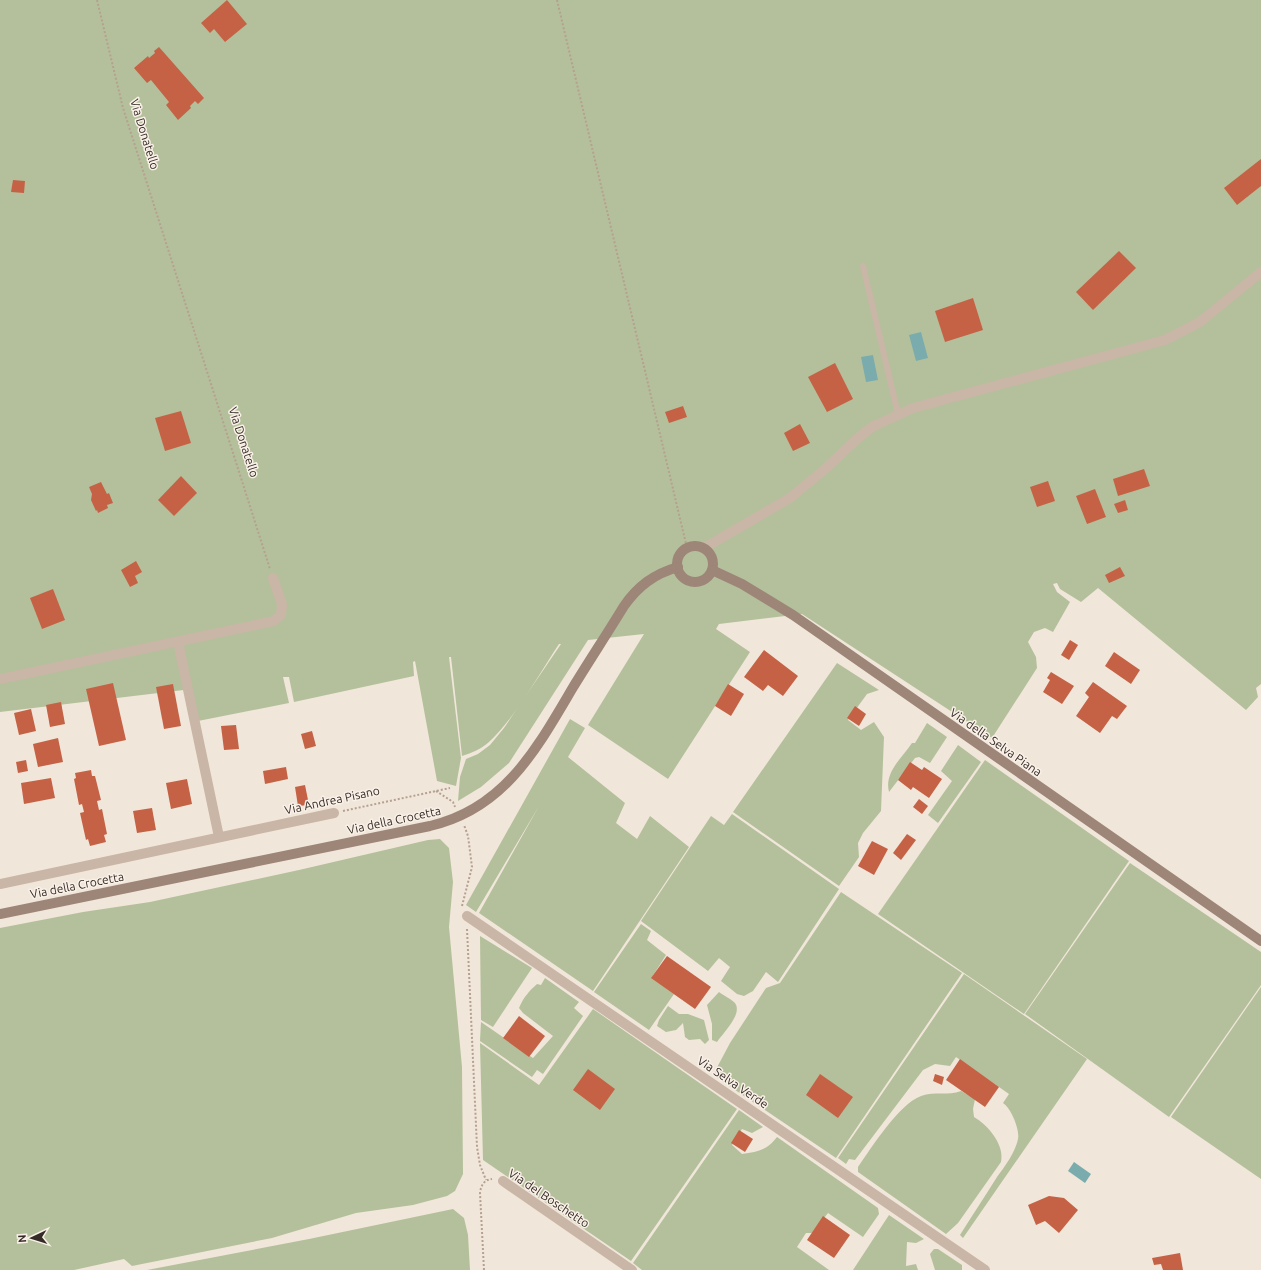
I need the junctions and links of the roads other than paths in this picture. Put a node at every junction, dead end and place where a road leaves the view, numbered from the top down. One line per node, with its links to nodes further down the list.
1 (863, 266): 3 (lane)
2 (1261, 272): 3 (street)
3 (898, 414): 4 (street)
4 (704, 548): 5 (street); 6 (street)
5 (678, 567): 6 (street); 13 (street, Via della Crocetta)
6 (712, 570): 15 (street, Via della Selva Piana)
7 (273, 578): 8 (street)
8 (178, 642): 9 (street); 11 (street)
9 (0, 679)
10 (334, 812): 11 (street, Via Andrea Pisano)
11 (219, 837): 12 (street, Via Andrea Pisano)
12 (0, 884)
13 (0, 914)
14 (467, 916): 18 (street, Via Selva Verde)
15 (1261, 940)
16 (503, 1181): 17 (street, Via del Boschetto)
17 (632, 1270)
18 (985, 1270)

